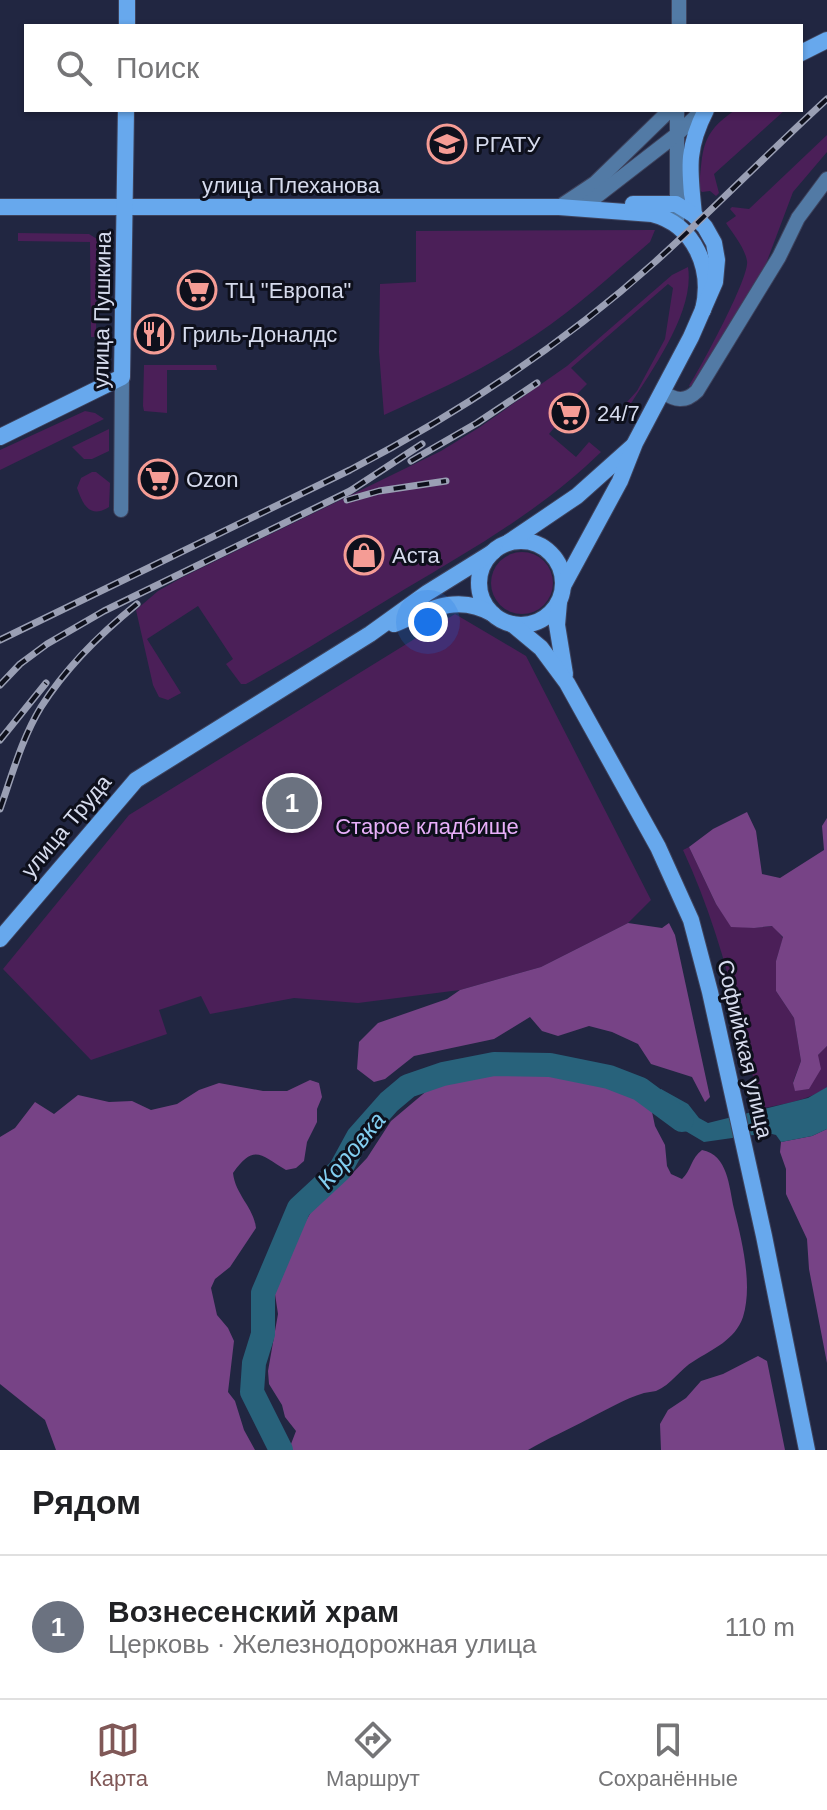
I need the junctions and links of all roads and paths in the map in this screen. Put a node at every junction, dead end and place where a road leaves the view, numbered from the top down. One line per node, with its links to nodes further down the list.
1 (127, 0): 3 (main road)
2 (679, 0): 4 (street)
3 (127, 24)
4 (679, 24)
5 (827, 40): 6 (main road)
6 (803, 52)
7 (126, 112): 16 (main road, улица Пушкина)
8 (668, 112): 17 (street)
9 (677, 112): 12 (street)
10 (702, 112): 12 (street)
11 (703, 112): 19 (main road)
12 (676, 135): 14 (street); 18 (street)
13 (827, 179): 23 (street)
14 (676, 204): 18 (main road, улица Плеханова); 19 (main road); 20 (street)
15 (0, 207): 16 (main road, улица Плеханова)
16 (125, 207): 17 (main road, улица Плеханова); 22 (main road, улица Пушкина)
17 (559, 207): 18 (main road, улица Плеханова)
18 (583, 207): 20 (main road, улица Плеханова)
19 (694, 215): 21 (main road)
20 (677, 226): 21 (main road)
21 (703, 310): 23 (main road)
22 (122, 377): 24 (main road); 26 (street, улица Пушкина)
23 (662, 392): 25 (main road)
24 (3, 434)
25 (635, 445): 27 (main road); 28 (main road)
26 (121, 510)
27 (499, 548): 28 (main road); 29 (main road); 30 (main road)
28 (561, 593): 29 (main road); 31 (main road, Софийская улица)
29 (505, 620): 30 (main road); 31 (main road, Софийская улица)
30 (370, 634): 32 (main road, улица Труда)
31 (567, 683): 33 (main road, Софийская улица)
32 (0, 939)
33 (807, 1450)

